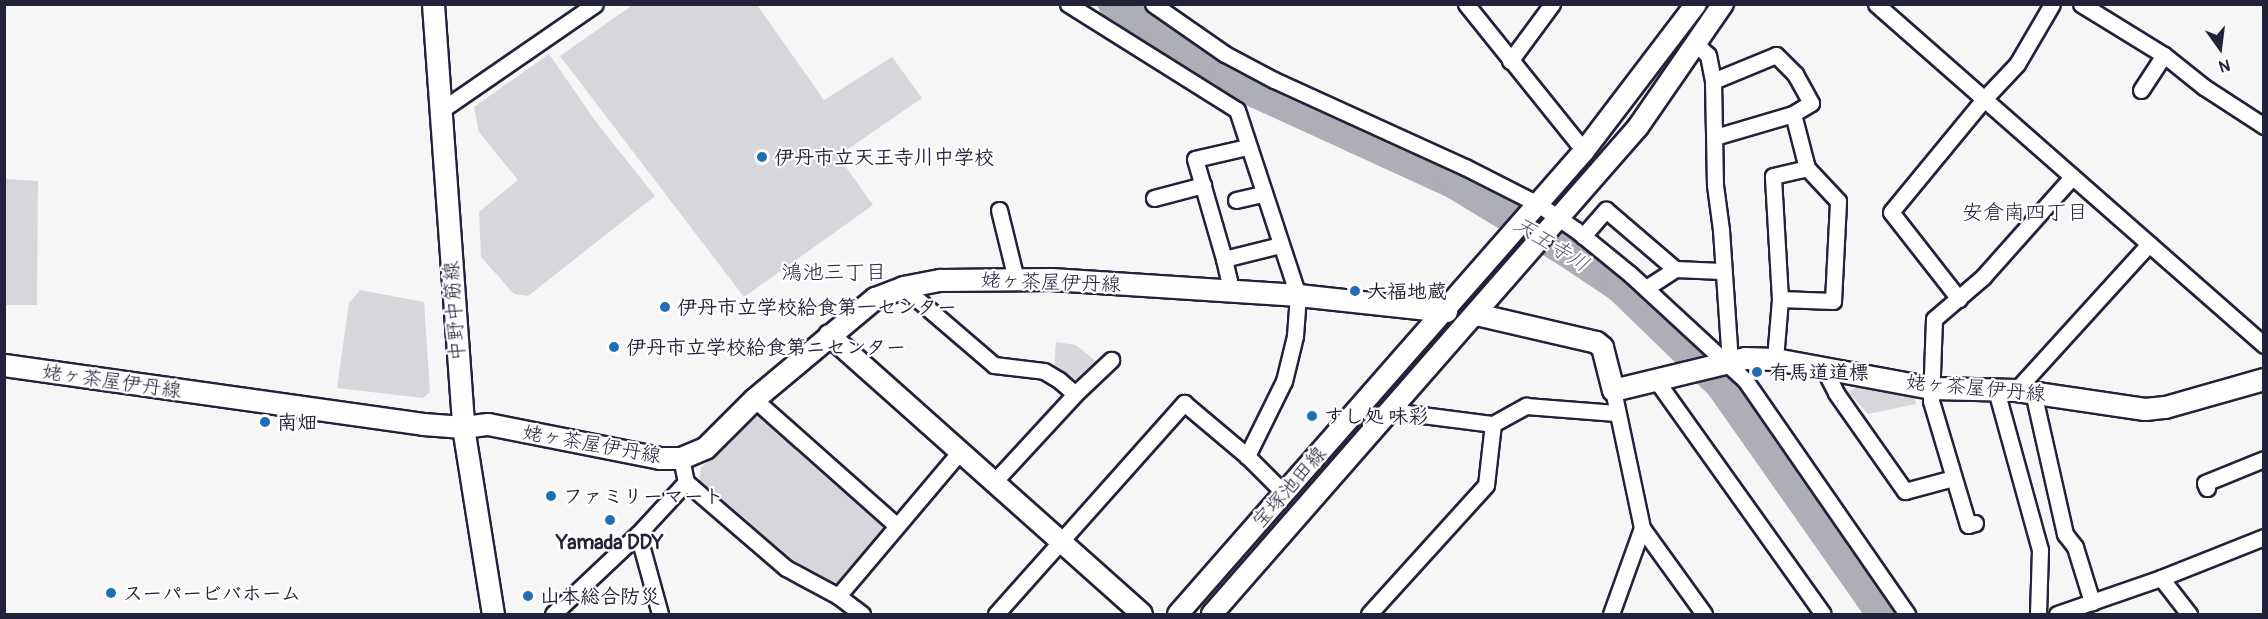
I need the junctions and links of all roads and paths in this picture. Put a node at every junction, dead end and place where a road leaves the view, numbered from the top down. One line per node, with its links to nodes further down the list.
1 (433, 4): 18 (main road, 中野中筋線)
2 (595, 4): 18 (street)
3 (1068, 4): 22 (street)
4 (1153, 4): 30 (street)
5 (1466, 4): 14 (street)
6 (1552, 4): 14 (street)
7 (1696, 4): 23 (street, 宝塚池田線)
8 (1724, 4): 12 (street)
9 (1876, 4): 17 (street)
10 (2052, 4): 17 (street)
11 (2081, 4): 13 (street)
12 (1696, 44): 15 (street); 32 (street)
13 (2164, 55): 16 (street); 20 (street)
14 (1510, 61): 23 (street)
15 (1713, 81): 19 (street); 21 (street)
16 (2141, 90)
17 (1984, 99): 25 (street); 45 (street)
18 (440, 111): 65 (main road, 中野中筋線)
19 (1792, 114): 21 (street); 24 (street)
20 (2264, 126)
21 (1715, 137): 38 (street)
22 (1247, 147): 26 (street); 27 (street)
23 (1584, 151): 30 (street, 宝塚池田線)
24 (1807, 168): 44 (street); 44 (street)
25 (2072, 177): 34 (street); 45 (street)
26 (1203, 185): 28 (street); 36 (street)
27 (1263, 194): 29 (street); 35 (street)
28 (1154, 198)
29 (1236, 200)
30 (1536, 207): 32 (street); 46 (street, 宝塚池田線)
31 (999, 210): 39 (street)
32 (1557, 220): 33 (street); 47 (street)
33 (1583, 236): 37 (street); 41 (street)
34 (2149, 244): 49 (street); 59 (street)
35 (1280, 245): 36 (street); 43 (street)
36 (1224, 259): 42 (street)
37 (1675, 269): 38 (street); 41 (street)
38 (1722, 271): 52 (street)
39 (1016, 279): 40 (main road, 姥ヶ茶屋伊丹線); 42 (main road, 姥ヶ茶屋伊丹線)
40 (903, 287): 48 (main road, 姥ヶ茶屋伊丹線); 60 (street)
41 (1646, 288): 52 (street)
42 (1225, 290): 43 (main road, 姥ヶ茶屋伊丹線)
43 (1298, 295): 46 (main road, 姥ヶ茶屋伊丹線); 67 (street)
44 (1780, 299): 50 (street)
45 (1959, 299): 57 (street)
46 (1446, 311): 74 (street, 宝塚池田線)
47 (1476, 314): 58 (main road); 62 (street)
48 (829, 335): 61 (main road, 姥ヶ茶屋伊丹線); 66 (street)
49 (2264, 345)
50 (1775, 359): 52 (main road, 姥ヶ茶屋伊丹線); 54 (main road, 姥ヶ茶屋伊丹線)
51 (1111, 360): 60 (street)
52 (1723, 363): 56 (main road, 姥ヶ茶屋伊丹線); 96 (street)
53 (4, 365): 65 (main road, 姥ヶ茶屋伊丹線)
54 (1823, 367): 57 (main road, 姥ヶ茶屋伊丹線); 70 (street)
55 (2264, 379): 59 (main road, 姥ヶ茶屋伊丹線)
56 (1656, 380): 58 (main road, 姥ヶ茶屋伊丹線); 95 (street)
57 (1932, 388): 59 (main road, 姥ヶ茶屋伊丹線); 70 (street)
58 (1613, 390): 63 (street)
59 (2015, 391): 83 (street); 97 (street)
60 (1075, 394): 72 (street)
61 (754, 399): 68 (main road, 姥ヶ茶屋伊丹線); 75 (street)
62 (1391, 411): 64 (street); 91 (street)
63 (1616, 412): 64 (street); 77 (street)
64 (1493, 424): 92 (street)
65 (463, 427): 68 (main road, 姥ヶ茶屋伊丹線); 84 (main road, 中野中筋線)
66 (959, 453): 72 (street); 75 (street)
67 (1247, 456): 74 (street); 80 (street)
68 (681, 458): 71 (street)
69 (2264, 459): 73 (street)
70 (1953, 478): 76 (street)
71 (686, 482): 78 (street); 82 (street)
72 (993, 483): 80 (street)
73 (2205, 483)
74 (1284, 493): 90 (street, 宝塚池田線)
75 (896, 525): 82 (street)
76 (1968, 525)
77 (1642, 528): 93 (street); 94 (street)
78 (638, 534): 85 (street); 86 (street)
79 (2262, 539): 81 (street)
80 (1060, 540): 88 (street); 89 (street)
81 (2161, 578): 83 (street); 99 (street)
82 (838, 596): 87 (street)
83 (2092, 602): 98 (street)
84 (493, 615)
85 (553, 615)
86 (660, 615)
87 (862, 615)
88 (996, 615)
89 (1142, 615)
90 (1178, 615)
91 (1212, 615)
92 (1369, 615)
93 (1611, 615)
94 (1704, 615)
95 (1823, 615)
96 (1907, 615)
97 (2038, 615)
98 (2056, 615)
99 (2189, 615)

